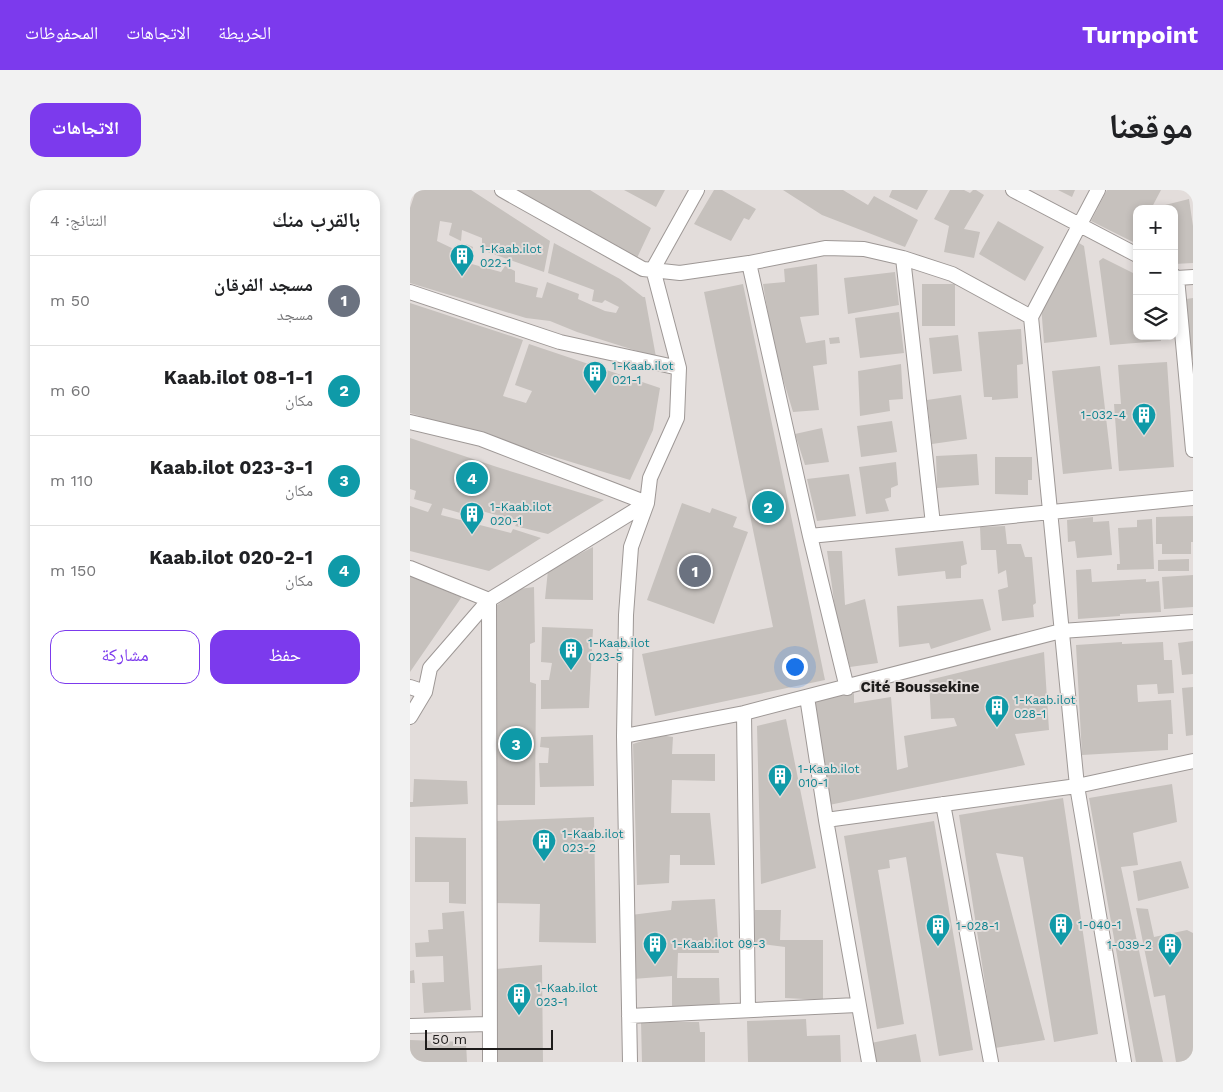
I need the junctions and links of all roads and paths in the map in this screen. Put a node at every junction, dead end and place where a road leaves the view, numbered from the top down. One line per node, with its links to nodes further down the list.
1 (502, 190): 9 (street)
2 (697, 190): 9 (street)
3 (1013, 190): 5 (street)
4 (1098, 190): 5 (street)
5 (1080, 225): 6 (street); 14 (street)
6 (1133, 254)
7 (903, 258): 8 (street); 14 (street); 21 (street)
8 (749, 263): 9 (street); 22 (street)
9 (653, 269): 15 (street)
10 (1178, 277): 11 (street)
11 (1193, 277)
12 (410, 292): 15 (street)
13 (1178, 295): 17 (street)
14 (1031, 317): 20 (street)
15 (679, 368): 19 (street)
16 (410, 422): 19 (street)
17 (1193, 450)
18 (1193, 498): 20 (street)
19 (647, 504): 24 (street); 33 (street)
20 (1051, 512): 21 (street); 26 (street)
21 (933, 524): 22 (street)
22 (810, 536): 28 (street)
23 (410, 568): 24 (street)
24 (489, 600): 29 (street); 41 (street)
25 (1193, 622): 26 (street)
26 (1061, 631): 28 (street); 35 (street)
27 (410, 687): 29 (street)
28 (847, 688): 30 (street)
29 (425, 692): 32 (street)
30 (807, 696): 31 (street); 37 (street)
31 (744, 713): 33 (street); 39 (street)
32 (410, 717)
33 (624, 736): 40 (street)
34 (1193, 761): 35 (street)
35 (1077, 786): 36 (street); 47 (street)
36 (942, 804): 37 (street); 46 (street)
37 (826, 820): 38 (street)
38 (857, 1005): 39 (street); 45 (street)
39 (748, 1010): 40 (street)
40 (629, 1016): 44 (street)
41 (489, 1024): 42 (street); 43 (street)
42 (410, 1026)
43 (490, 1062)
44 (630, 1062)
45 (869, 1062)
46 (991, 1062)
47 (1124, 1062)

